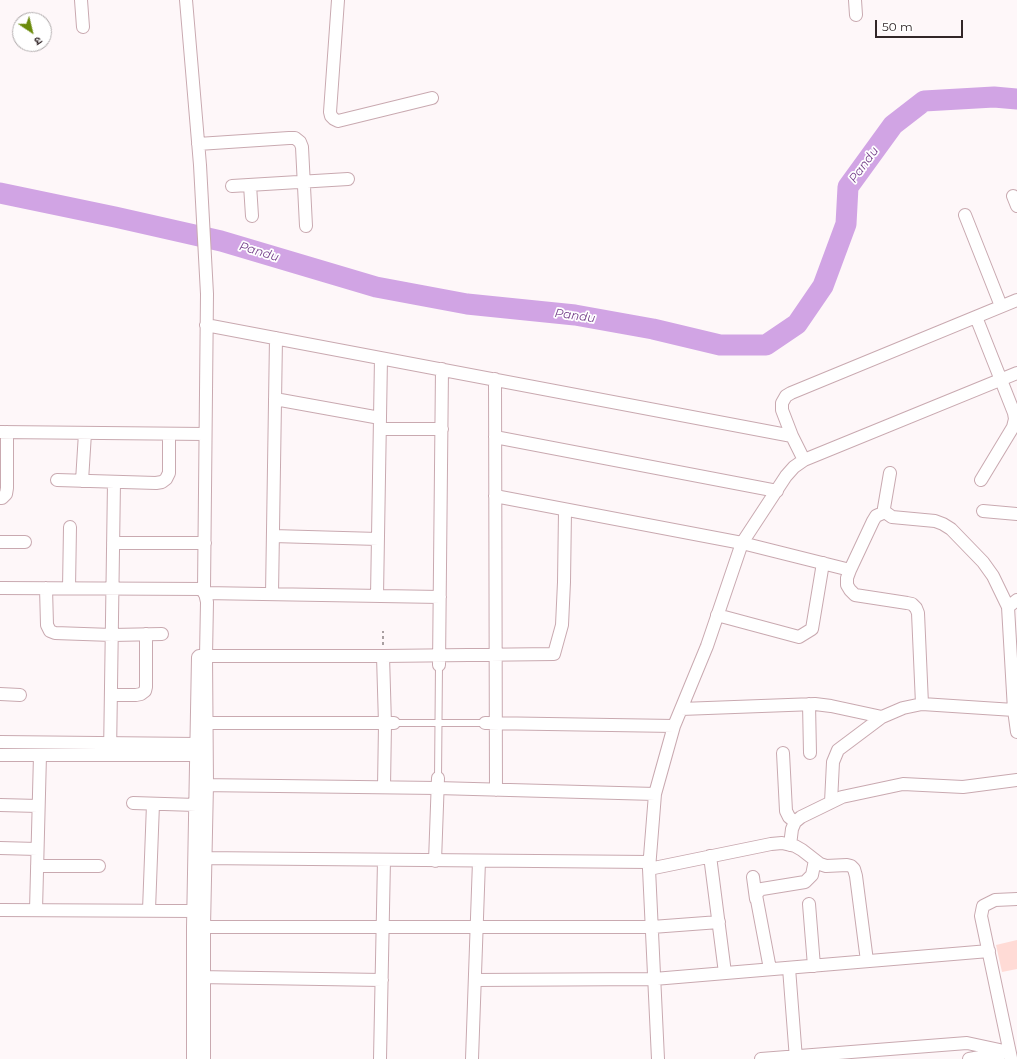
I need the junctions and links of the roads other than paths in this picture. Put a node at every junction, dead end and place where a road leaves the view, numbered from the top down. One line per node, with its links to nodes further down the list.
1 (81, 0): 6 (street)
2 (186, 0): 8 (street)
3 (338, 0): 7 (street)
4 (855, 0): 5 (street)
5 (856, 14)
6 (83, 27)
7 (432, 98)
8 (198, 144): 10 (street); 19 (street)
9 (348, 179): 10 (street)
10 (304, 182): 11 (street); 15 (street)
11 (250, 185): 12 (street); 14 (street)
12 (232, 186)
13 (965, 215): 17 (street)
14 (252, 216)
15 (306, 226)
16 (1017, 300): 17 (street)
17 (1002, 306): 18 (street)
18 (976, 317): 25 (street); 33 (street)
19 (206, 325): 20 (street); 32 (street)
20 (276, 338): 21 (street); 26 (street)
21 (381, 358): 22 (street); 27 (street)
22 (442, 369): 24 (street); 28 (street)
23 (1017, 373): 25 (street)
24 (495, 379): 33 (street); 34 (street)
25 (1001, 380): 35 (street); 38 (street)
26 (275, 399): 27 (street); 49 (street)
27 (380, 423): 28 (street); 50 (street)
28 (442, 429): 65 (street)
29 (4, 432): 30 (street); 43 (street)
30 (85, 433): 31 (street); 39 (street)
31 (169, 434): 32 (street); 40 (street)
32 (205, 434): 53 (street)
33 (792, 436): 35 (street)
34 (495, 438): 41 (street); 42 (street)
35 (804, 460): 41 (street)
36 (890, 473): 46 (street)
37 (57, 480): 39 (street)
38 (981, 480)
39 (82, 481): 40 (street)
40 (114, 482): 55 (street)
41 (777, 491): 54 (street)
42 (495, 496): 44 (street); 71 (street)
43 (0, 498)
44 (565, 510): 54 (street); 71 (street)
45 (982, 510): 47 (street)
46 (885, 512): 57 (street); 66 (street)
47 (1017, 514)
48 (70, 528): 60 (street)
49 (273, 536): 50 (street); 63 (street)
50 (378, 539): 64 (street)
51 (0, 542): 52 (street)
52 (24, 542)
53 (205, 543): 55 (street); 62 (street)
54 (742, 543): 56 (street); 67 (street)
55 (113, 544): 61 (street)
56 (823, 563): 57 (street); 67 (street)
57 (850, 570): 79 (street)
58 (0, 588): 59 (street)
59 (46, 588): 60 (street); 70 (street)
60 (68, 588): 61 (street)
61 (112, 589): 62 (street); 70 (street)
62 (204, 591): 63 (street); 72 (street)
63 (272, 594): 64 (street)
64 (377, 596): 65 (street)
65 (440, 597): 74 (street)
66 (1012, 603): 81 (street)
67 (717, 615): 80 (street)
68 (146, 634): 69 (street); 70 (street); 77 (street)
69 (162, 634)
70 (112, 635): 77 (street)
71 (495, 654): 74 (street); 85 (street)
72 (202, 656): 73 (street); 83 (street); 91 (street)
73 (383, 656): 74 (street); 86 (street)
74 (439, 660): 84 (lane)
75 (0, 694): 76 (street)
76 (20, 694)
77 (111, 695): 90 (street)
78 (809, 704): 80 (street); 82 (street); 92 (street)
79 (922, 704): 81 (street); 82 (street)
80 (681, 709): 87 (street)
81 (1014, 710): 88 (street)
82 (882, 717): 102 (street)
83 (206, 723): 86 (street); 91 (street)
84 (438, 723): 85 (lane); 86 (lane); 97 (lane)
85 (491, 723): 87 (street); 100 (street)
86 (389, 724): 99 (street)
87 (674, 726): 101 (street)
88 (1017, 732)
89 (0, 742): 90 (street)
90 (110, 749): 91 (street); 95 (street)
91 (199, 750): 98 (street)
92 (810, 753)
93 (783, 754): 108 (street)
94 (0, 755): 95 (street)
95 (40, 755): 107 (street)
96 (1017, 780): 102 (street)
97 (438, 783): 99 (street); 100 (street); 116 (street)
98 (202, 785): 99 (street); 106 (street); 113 (street)
99 (384, 787)
100 (496, 790): 101 (street)
101 (655, 794): 118 (street)
102 (831, 802): 108 (street)
103 (133, 803): 104 (street)
104 (153, 804): 106 (street); 127 (street)
105 (0, 805): 107 (street)
106 (196, 805): 113 (street)
107 (38, 806): 111 (street)
108 (795, 822): 109 (street)
109 (790, 844): 112 (street); 115 (street)
110 (0, 848): 111 (street)
111 (37, 849): 119 (street)
112 (710, 856): 118 (street); 129 (street)
113 (201, 858): 114 (street); 128 (street); 130 (street)
114 (384, 860): 116 (street); 131 (street)
115 (815, 860): 122 (street); 135 (street)
116 (435, 861): 117 (street)
117 (479, 861): 118 (street); 132 (street)
118 (649, 865): 133 (street)
119 (37, 866): 120 (street); 126 (street)
120 (99, 866)
121 (753, 877): 122 (street)
122 (756, 899): 138 (street)
123 (1017, 899): 134 (street)
124 (809, 904): 136 (street)
125 (0, 910): 126 (street)
126 (36, 910): 127 (street)
127 (149, 910): 128 (street)
128 (195, 911): 130 (street)
129 (718, 922): 133 (street); 139 (street)
130 (199, 927): 131 (street); 140 (street)
131 (382, 927): 132 (street); 142 (street)
132 (477, 927): 133 (street); 143 (street)
133 (652, 928): 141 (street)
134 (989, 951): 135 (street); 144 (street)
135 (867, 961): 136 (street)
136 (814, 966): 137 (street)
137 (789, 968): 138 (street); 145 (street)
138 (770, 969): 139 (street)
139 (725, 973): 141 (street)
140 (199, 977): 142 (street); 146 (street); 147 (street)
141 (654, 979): 143 (street); 150 (street)
142 (382, 980): 148 (street)
143 (475, 980): 149 (street)
144 (1012, 1054): 145 (street); 152 (street)
145 (796, 1058): 151 (street)
146 (193, 1059)
147 (204, 1059)
148 (380, 1059)
149 (472, 1059)
150 (658, 1059)
151 (761, 1059)
152 (969, 1059)

